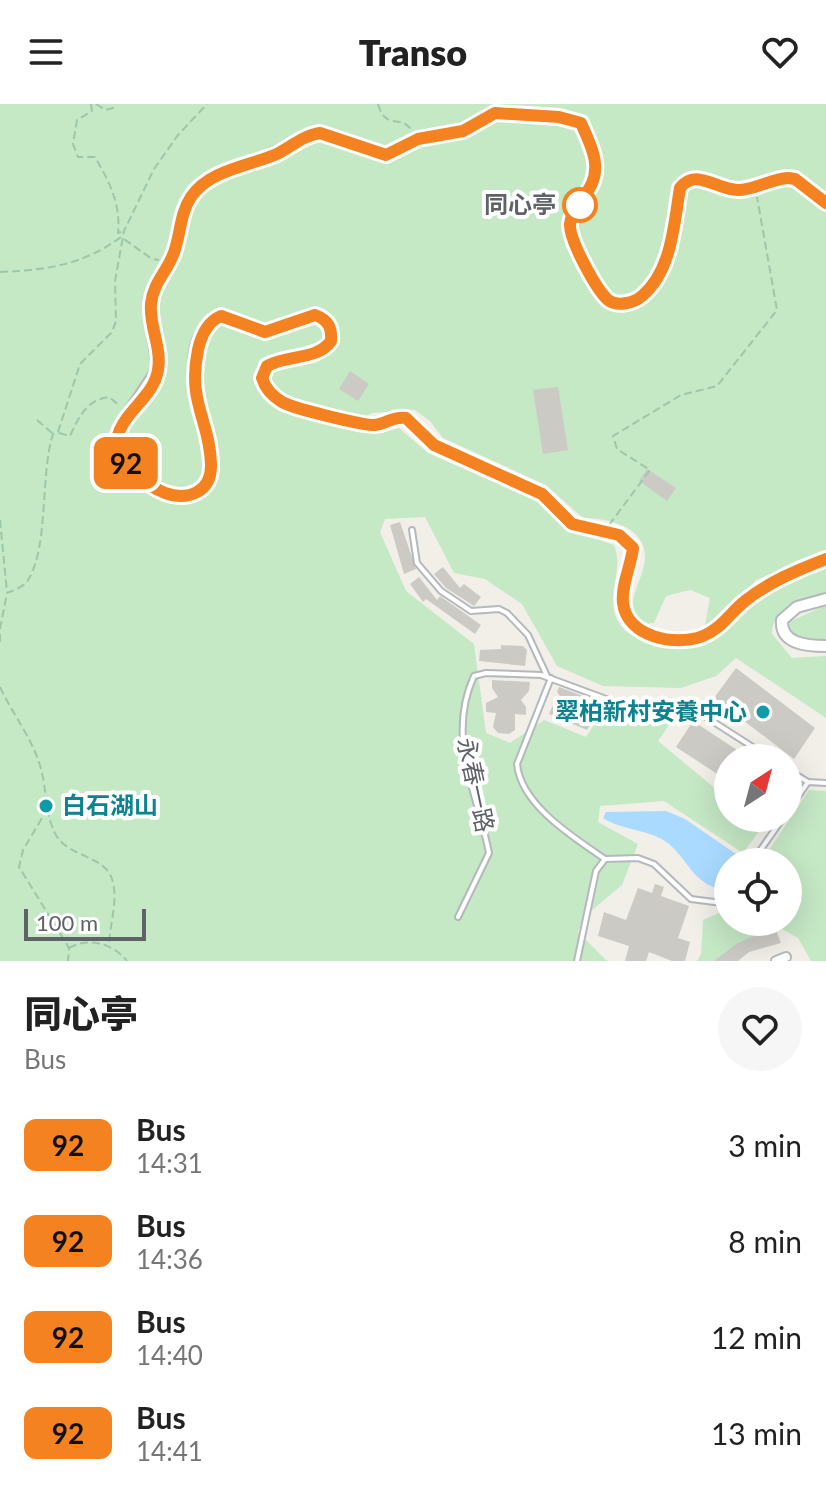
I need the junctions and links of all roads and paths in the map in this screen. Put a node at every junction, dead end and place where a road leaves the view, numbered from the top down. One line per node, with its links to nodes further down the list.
1 (94, 104): 2 (path); 8 (path)
2 (112, 104)
3 (207, 104): 8 (path)
4 (378, 104): 5 (path)
5 (418, 139): 6 (street); 10 (street)
6 (755, 184): 7 (street); 18 (path)
7 (826, 203)
8 (124, 231): 9 (path)
9 (121, 237): 10 (path); 11 (path); 14 (path)
10 (170, 261): 12 (street)
11 (0, 272)
12 (129, 412): 14 (path); 18 (street)
13 (37, 420): 15 (path)
14 (58, 432): 15 (path)
15 (53, 434): 20 (path)
16 (0, 520): 20 (path)
17 (412, 530): 25 (lane)
18 (604, 532): 19 (street)
19 (826, 559)
20 (7, 593): 22 (path)
21 (826, 599): 24 (street)
22 (0, 632): 23 (path)
23 (0, 644)
24 (826, 646)
25 (549, 677): 27 (lane, 永春一路); 33 (lane); 35 (lane, 永春一路)
26 (0, 687): 32 (path)
27 (748, 744)
28 (802, 778): 29 (lane)
29 (808, 782): 30 (lane); 31 (lane)
30 (826, 783)
31 (802, 791)
32 (49, 807): 36 (path); 37 (path)
33 (605, 859): 34 (lane); 41 (lane)
34 (714, 902)
35 (458, 917)
36 (109, 947): 37 (path); 40 (path)
37 (69, 948): 39 (path)
38 (786, 957): 42 (street)
39 (68, 961)
40 (127, 961)
41 (577, 961)
42 (776, 961)

